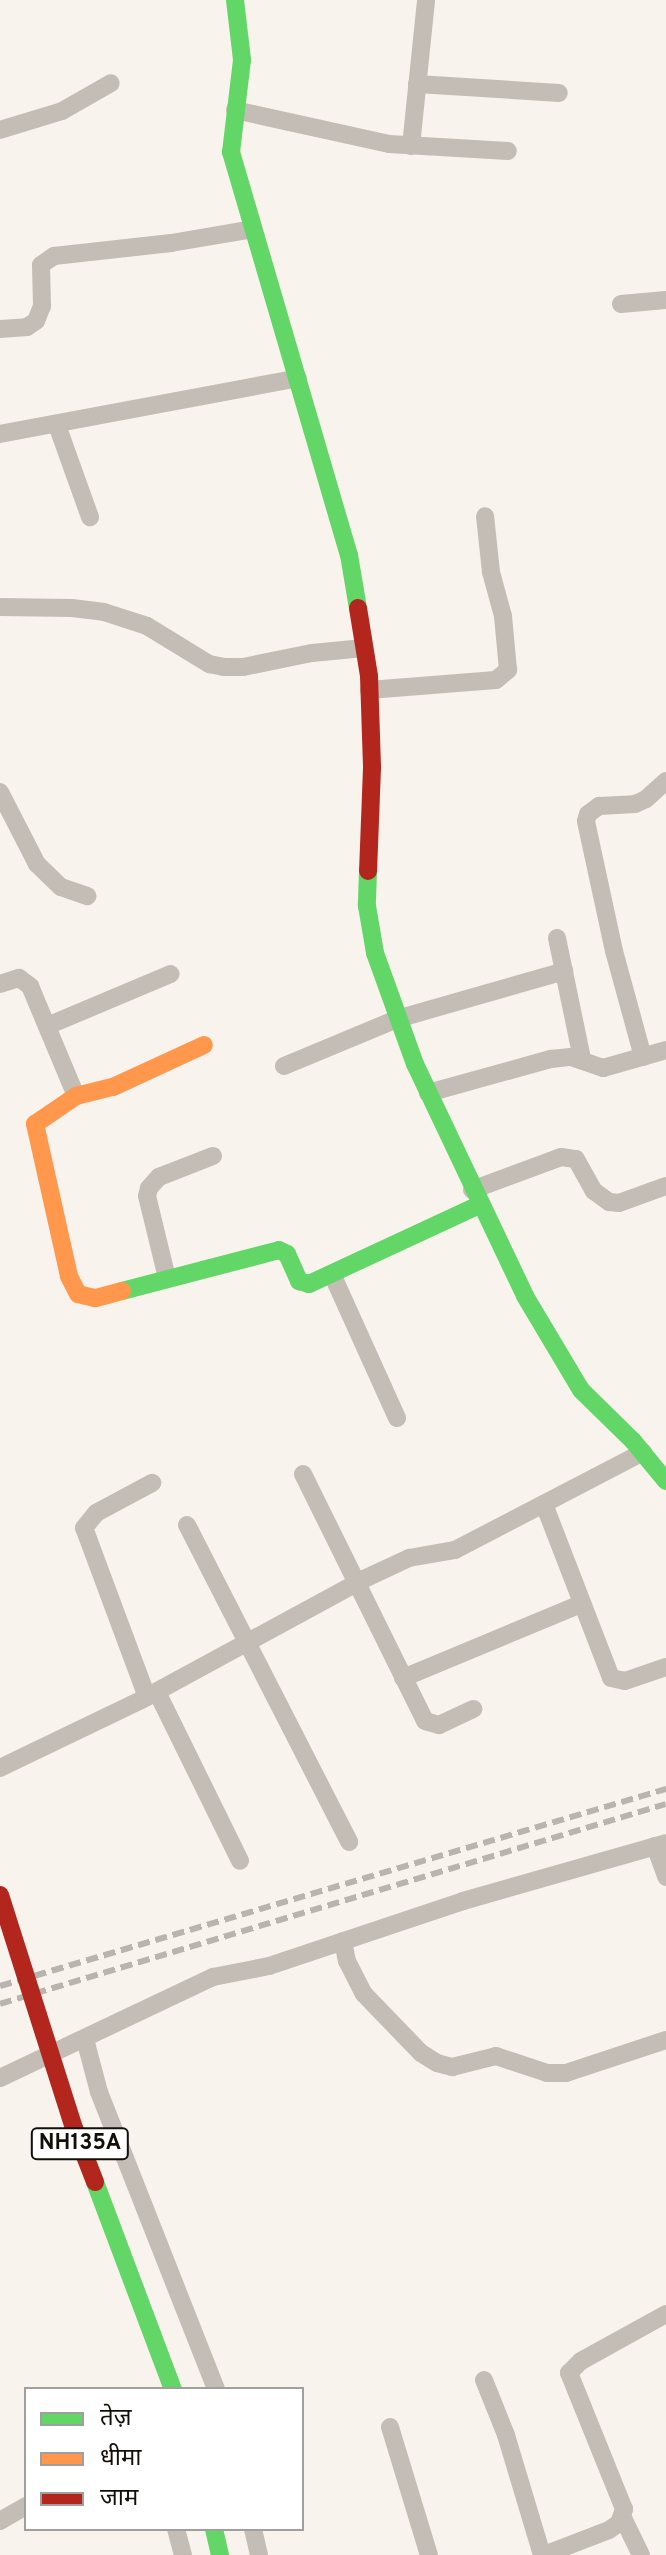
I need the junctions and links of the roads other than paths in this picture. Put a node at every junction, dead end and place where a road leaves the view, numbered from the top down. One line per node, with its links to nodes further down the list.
1 (235, 0): 6 (main road)
2 (426, 0): 4 (street)
3 (111, 83): 7 (street)
4 (417, 84): 5 (street); 8 (street)
5 (559, 93)
6 (235, 110): 8 (street); 10 (main road)
7 (0, 130)
8 (411, 146): 9 (street)
9 (508, 151)
10 (253, 229): 13 (street); 14 (main road)
11 (666, 300): 12 (street)
12 (621, 304)
13 (0, 329)
14 (298, 378): 15 (street); 20 (main road)
15 (57, 425): 16 (street); 18 (street)
16 (0, 434)
17 (485, 516): 21 (street)
18 (90, 517)
19 (0, 607): 20 (street)
20 (364, 648): 21 (main road)
21 (369, 690): 29 (main road)
22 (666, 781): 33 (street)
23 (0, 792): 24 (street)
24 (87, 896)
25 (557, 938): 26 (street)
26 (564, 971): 29 (street); 34 (street)
27 (171, 974): 30 (street)
28 (0, 984): 30 (street)
29 (397, 1019): 35 (street); 36 (main road)
30 (47, 1026): 37 (street)
31 (204, 1045): 37 (main road)
32 (666, 1050): 33 (street)
33 (643, 1057): 34 (street)
34 (582, 1059): 36 (street)
35 (284, 1066)
36 (428, 1093): 40 (main road)
37 (76, 1096): 42 (main road)
38 (213, 1156): 42 (street)
39 (666, 1186): 40 (street)
40 (476, 1198): 41 (main road); 44 (main road)
41 (332, 1274): 42 (main road); 43 (street)
42 (167, 1278)
43 (397, 1418)
44 (643, 1452): 46 (main road); 48 (street)
45 (303, 1474): 50 (street)
46 (666, 1481)
47 (152, 1483): 55 (street)
48 (544, 1504): 50 (street); 51 (street)
49 (187, 1525): 52 (street)
50 (355, 1584): 52 (street); 54 (street)
51 (581, 1604): 53 (street); 54 (street)
52 (246, 1642): 55 (street); 58 (street)
53 (666, 1667)
54 (403, 1678): 56 (street)
55 (152, 1694): 57 (street); 60 (street)
56 (474, 1709)
57 (0, 1768)
58 (349, 1842)
59 (660, 1845): 61 (street); 63 (street)
60 (240, 1861)
61 (666, 1877)
62 (0, 1895): 69 (main road, NH135A, bridge)
63 (343, 1941): 64 (street); 65 (street)
64 (85, 2039): 66 (street); 70 (street)
65 (666, 2040)
66 (0, 2078)
67 (666, 2314): 72 (street)
68 (484, 2380): 80 (street)
69 (172, 2387)
70 (215, 2387)
71 (390, 2427): 79 (street)
72 (623, 2518): 80 (street); 81 (street)
73 (177, 2531): 76 (street)
74 (214, 2531): 77 (main road)
75 (253, 2531): 78 (street)
76 (183, 2555)
77 (220, 2555)
78 (259, 2555)
79 (429, 2555)
80 (543, 2555)
81 (641, 2555)

